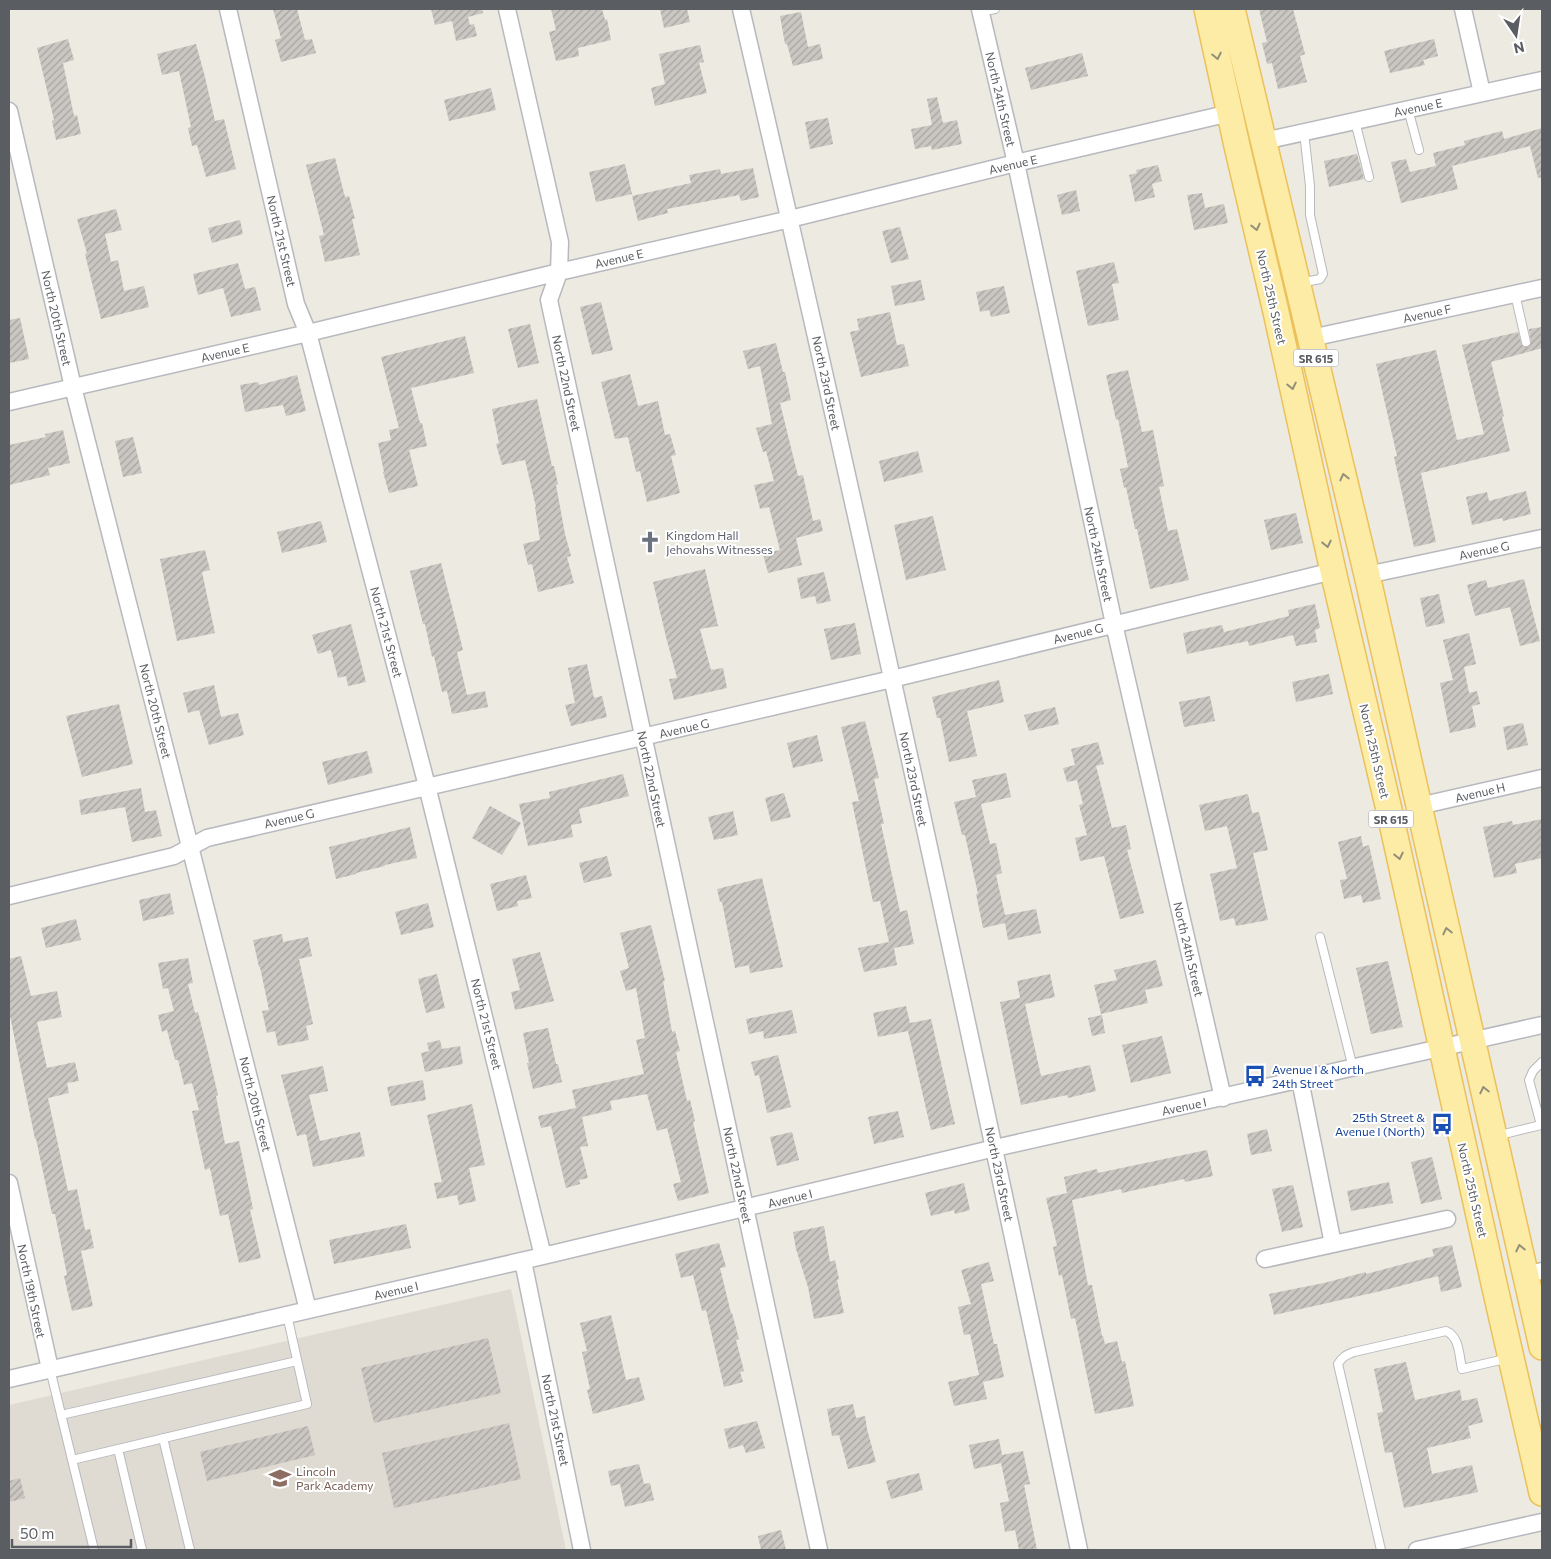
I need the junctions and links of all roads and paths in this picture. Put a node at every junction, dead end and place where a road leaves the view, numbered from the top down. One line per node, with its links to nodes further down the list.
1 (228, 9): 25 (street, North 21st Street)
2 (507, 9): 21 (street, North 22nd Street)
3 (742, 9): 20 (street, North 23rd Street)
4 (1207, 9): 12 (main road, North 25th Street / SR 615, one-way to 12)
5 (1232, 9): 15 (main road, SR 615)
6 (1463, 9): 9 (street)
7 (985, 10): 18 (street, North 24th Street)
8 (1542, 80): 9 (street, Avenue E)
9 (1482, 93): 10 (street, Avenue E)
10 (1408, 109): 13 (street, Avenue E); 17 (lane)
11 (9, 111): 28 (street, North 20th Street)
12 (1230, 113): 16 (main road, North 25th Street / SR 615); 18 (street, Avenue E)
13 (1355, 121): 14 (street, Avenue E); 19 (lane)
14 (1304, 132): 15 (street, Avenue E); 22 (lane)
15 (1264, 141): 22 (main road, SR 615)
16 (1237, 146): 26 (main road); 31 (main road, North 25th Street / SR 615, one-way to 31)
17 (1419, 150)
18 (1016, 163): 20 (street, Avenue E); 33 (street, North 24th Street)
19 (1369, 177)
20 (790, 219): 21 (street, Avenue E); 34 (street, North 23rd Street)
21 (559, 272): 25 (street, Avenue E); 35 (street, North 22nd Street)
22 (1298, 283): 26 (main road, SR 615)
23 (1542, 288): 24 (street, Avenue F)
24 (1514, 294): 26 (street, Avenue F); 27 (lane)
25 (308, 333): 28 (street, Avenue E); 38 (street, North 21st Street)
26 (1311, 338): 32 (main road, SR 615, one-way to 26)
27 (1526, 342)
28 (73, 387): 29 (street, Avenue E); 40 (street, North 20th Street)
29 (9, 402)
30 (1542, 538): 32 (street, Avenue G)
31 (1333, 571): 33 (street, Avenue G); 36 (main road); 45 (main road, North 25th Street / SR 615, one-way to 45)
32 (1368, 575): 36 (main road, SR 615)
33 (1114, 624): 34 (street, Avenue G); 49 (street, North 24th Street)
34 (892, 679): 35 (street, Avenue G); 51 (street, North 23rd Street)
35 (642, 737): 38 (street, Avenue G); 53 (street, North 22nd Street)
36 (1408, 758): 39 (main road, SR 615)
37 (1542, 778): 39 (street, Avenue H)
38 (427, 786): 40 (street, Avenue G); 56 (street, North 21st Street)
39 (1418, 806): 44 (main road, SR 615, one-way to 39)
40 (191, 848): 41 (street, Avenue G); 60 (street, North 20th Street)
41 (9, 896)
42 (1320, 938): 47 (lane)
43 (1542, 1025): 44 (street, Avenue I)
44 (1473, 1041): 45 (street, Avenue I); 50 (main road, SR 615, one-way to 44)
45 (1442, 1048): 47 (street, Avenue I); 63 (main road, North 25th Street / SR 615)
46 (1542, 1062): 50 (lane)
47 (1353, 1068): 48 (street, Avenue I)
48 (1300, 1080): 49 (street, Avenue I); 55 (street)
49 (1223, 1098): 51 (street, Avenue I)
50 (1495, 1137): 59 (main road, SR 615, one-way to 50)
51 (995, 1148): 53 (street, Avenue I); 78 (street, North 23rd Street)
52 (9, 1183): 65 (street, North 19th Street)
53 (746, 1209): 56 (street, Avenue I); 77 (street, North 22nd Street)
54 (1447, 1219): 55 (street)
55 (1333, 1244): 57 (street)
56 (544, 1256): 58 (street, Avenue I)
57 (1265, 1259)
58 (523, 1261): 60 (street, Avenue I); 76 (street, North 21st Street)
59 (1534, 1272): 62 (main road, SR 615)
60 (308, 1310): 61 (street, Avenue I)
61 (287, 1315): 64 (lane); 65 (street, Avenue I)
62 (1542, 1347)
63 (1511, 1358): 71 (main road, North 25th Street / SR 615); 79 (lane)
64 (297, 1361): 67 (lane); 68 (lane)
65 (50, 1369): 66 (street, Avenue I); 67 (lane)
66 (9, 1379)
67 (61, 1415): 70 (lane)
68 (163, 1438): 69 (lane); 75 (lane)
69 (118, 1448): 70 (lane); 74 (lane)
70 (72, 1460): 73 (lane)
71 (1542, 1493)
72 (1542, 1522): 80 (street)
73 (94, 1550)
74 (142, 1550)
75 (190, 1550)
76 (582, 1550)
77 (819, 1550)
78 (1079, 1550)
79 (1381, 1550)
80 (1417, 1550)

